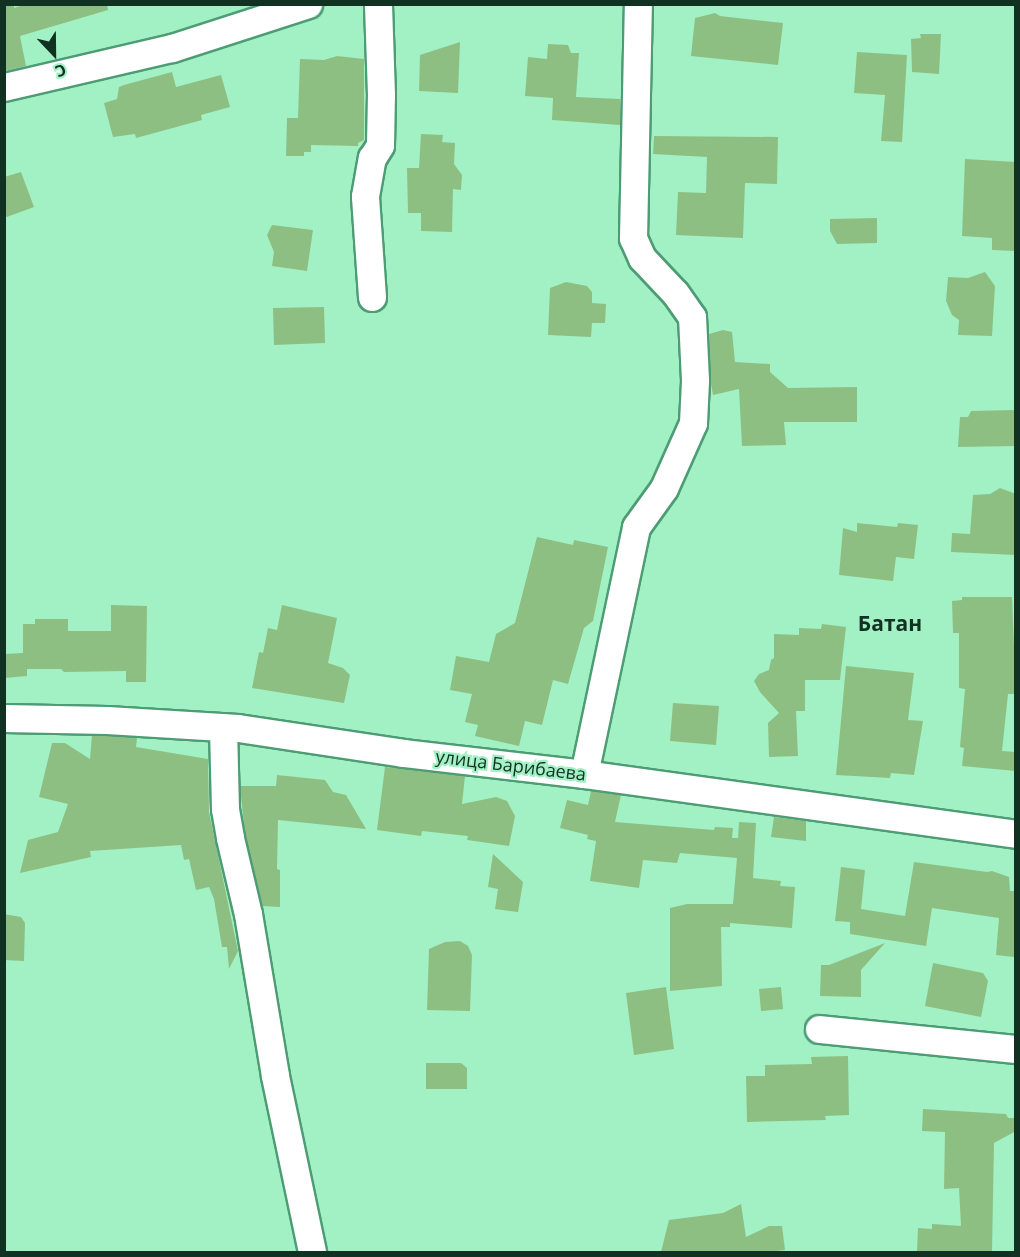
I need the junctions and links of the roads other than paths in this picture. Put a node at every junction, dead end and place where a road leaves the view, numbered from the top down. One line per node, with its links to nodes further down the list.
1 (308, 4): 4 (street)
2 (378, 4): 5 (street)
3 (638, 4): 8 (street)
4 (4, 87)
5 (372, 297)
6 (4, 718): 7 (street, улица Барибаева)
7 (223, 727): 8 (street, улица Барибаева); 12 (street)
8 (584, 774): 9 (street, улица Барибаева)
9 (1016, 834)
10 (819, 1029): 11 (street)
11 (1016, 1049)
12 (312, 1252)

